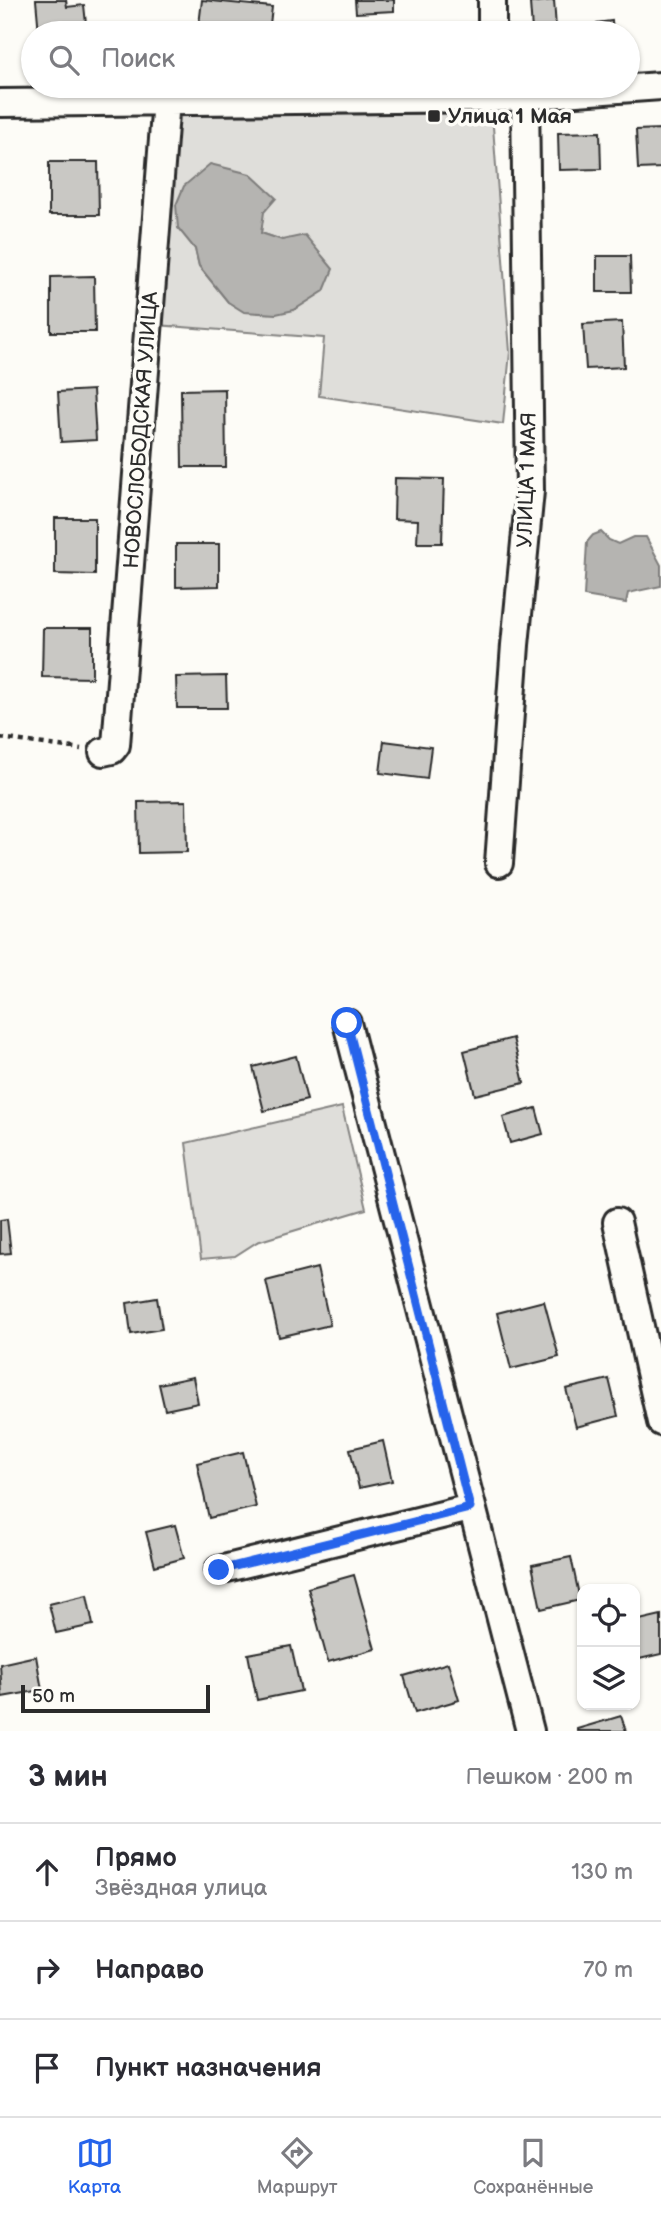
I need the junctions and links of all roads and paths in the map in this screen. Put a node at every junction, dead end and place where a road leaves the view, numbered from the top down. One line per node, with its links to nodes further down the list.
1 (492, 0): 2 (street)
2 (492, 21)
3 (661, 86): 4 (street)
4 (640, 88)
5 (248, 98): 7 (street)
6 (525, 98): 11 (street, УЛИЦА 1 МАЯ)
7 (166, 100): 8 (street); 10 (street, НОВОСЛОБОДСКАЯ УЛИЦА)
8 (0, 103)
9 (0, 738): 10 (path)
10 (103, 752)
11 (499, 863)
12 (347, 1023): 15 (street)
13 (617, 1222): 14 (street)
14 (661, 1422)
15 (470, 1508): 16 (street); 17 (street)
16 (219, 1570)
17 (530, 1731)

